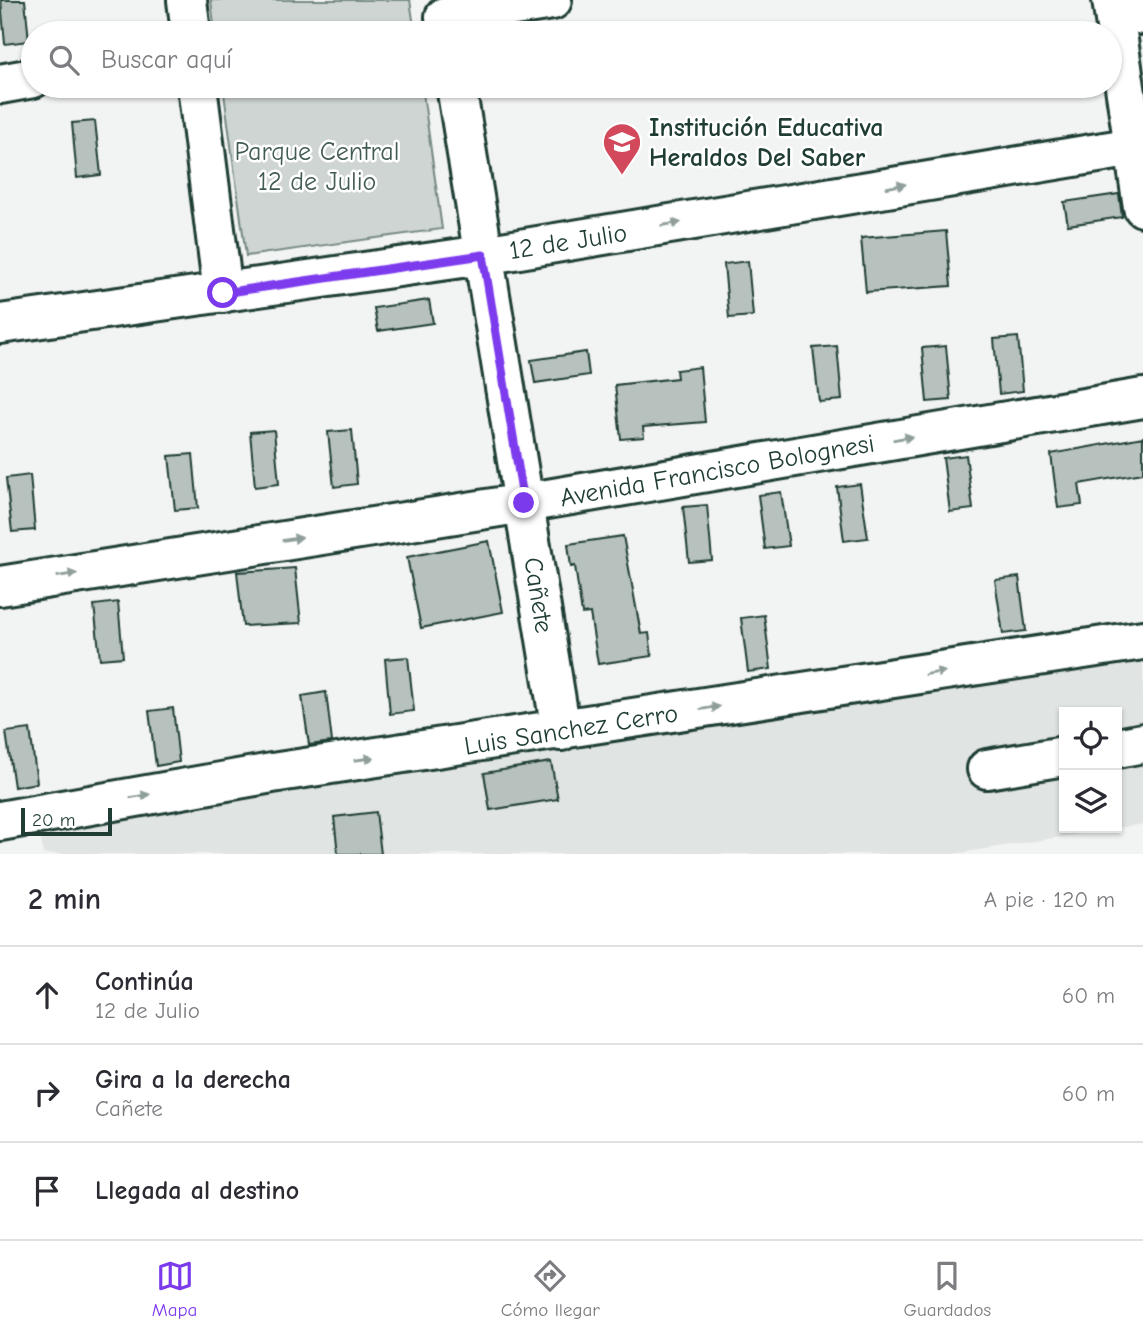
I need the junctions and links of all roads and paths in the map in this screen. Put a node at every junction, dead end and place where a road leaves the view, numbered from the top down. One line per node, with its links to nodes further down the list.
1 (187, 0): 7 (street)
2 (552, 0): 6 (street)
3 (1112, 0): 8 (street)
4 (1141, 0): 5 (street)
5 (1143, 15)
6 (445, 17)
7 (190, 21)
8 (1115, 21)
9 (1122, 67): 14 (street)
10 (21, 80): 11 (street)
11 (0, 84)
12 (199, 98): 17 (street)
13 (458, 98): 16 (street, Cañete)
14 (1134, 147): 15 (street); 16 (street, 12 de Julio, one-way to 14)
15 (1143, 207)
16 (483, 255): 17 (street, 12 de Julio); 20 (street, Cañete)
17 (223, 293): 18 (street, 12 de Julio)
18 (0, 324)
19 (1143, 398): 20 (street, Avenida Francisco Bolognesi, one-way to 19)
20 (524, 503): 21 (street, Avenida Francisco Bolognesi, one-way to 20); 23 (street, Cañete)
21 (0, 586)
22 (1143, 640): 23 (street, Luis Sanchez Cerro, one-way to 22)
23 (561, 731): 28 (street, Luis Sanchez Cerro, one-way to 23)
24 (1143, 743): 25 (street)
25 (1122, 747)
26 (1059, 757): 27 (street)
27 (988, 769)
28 (0, 821)

